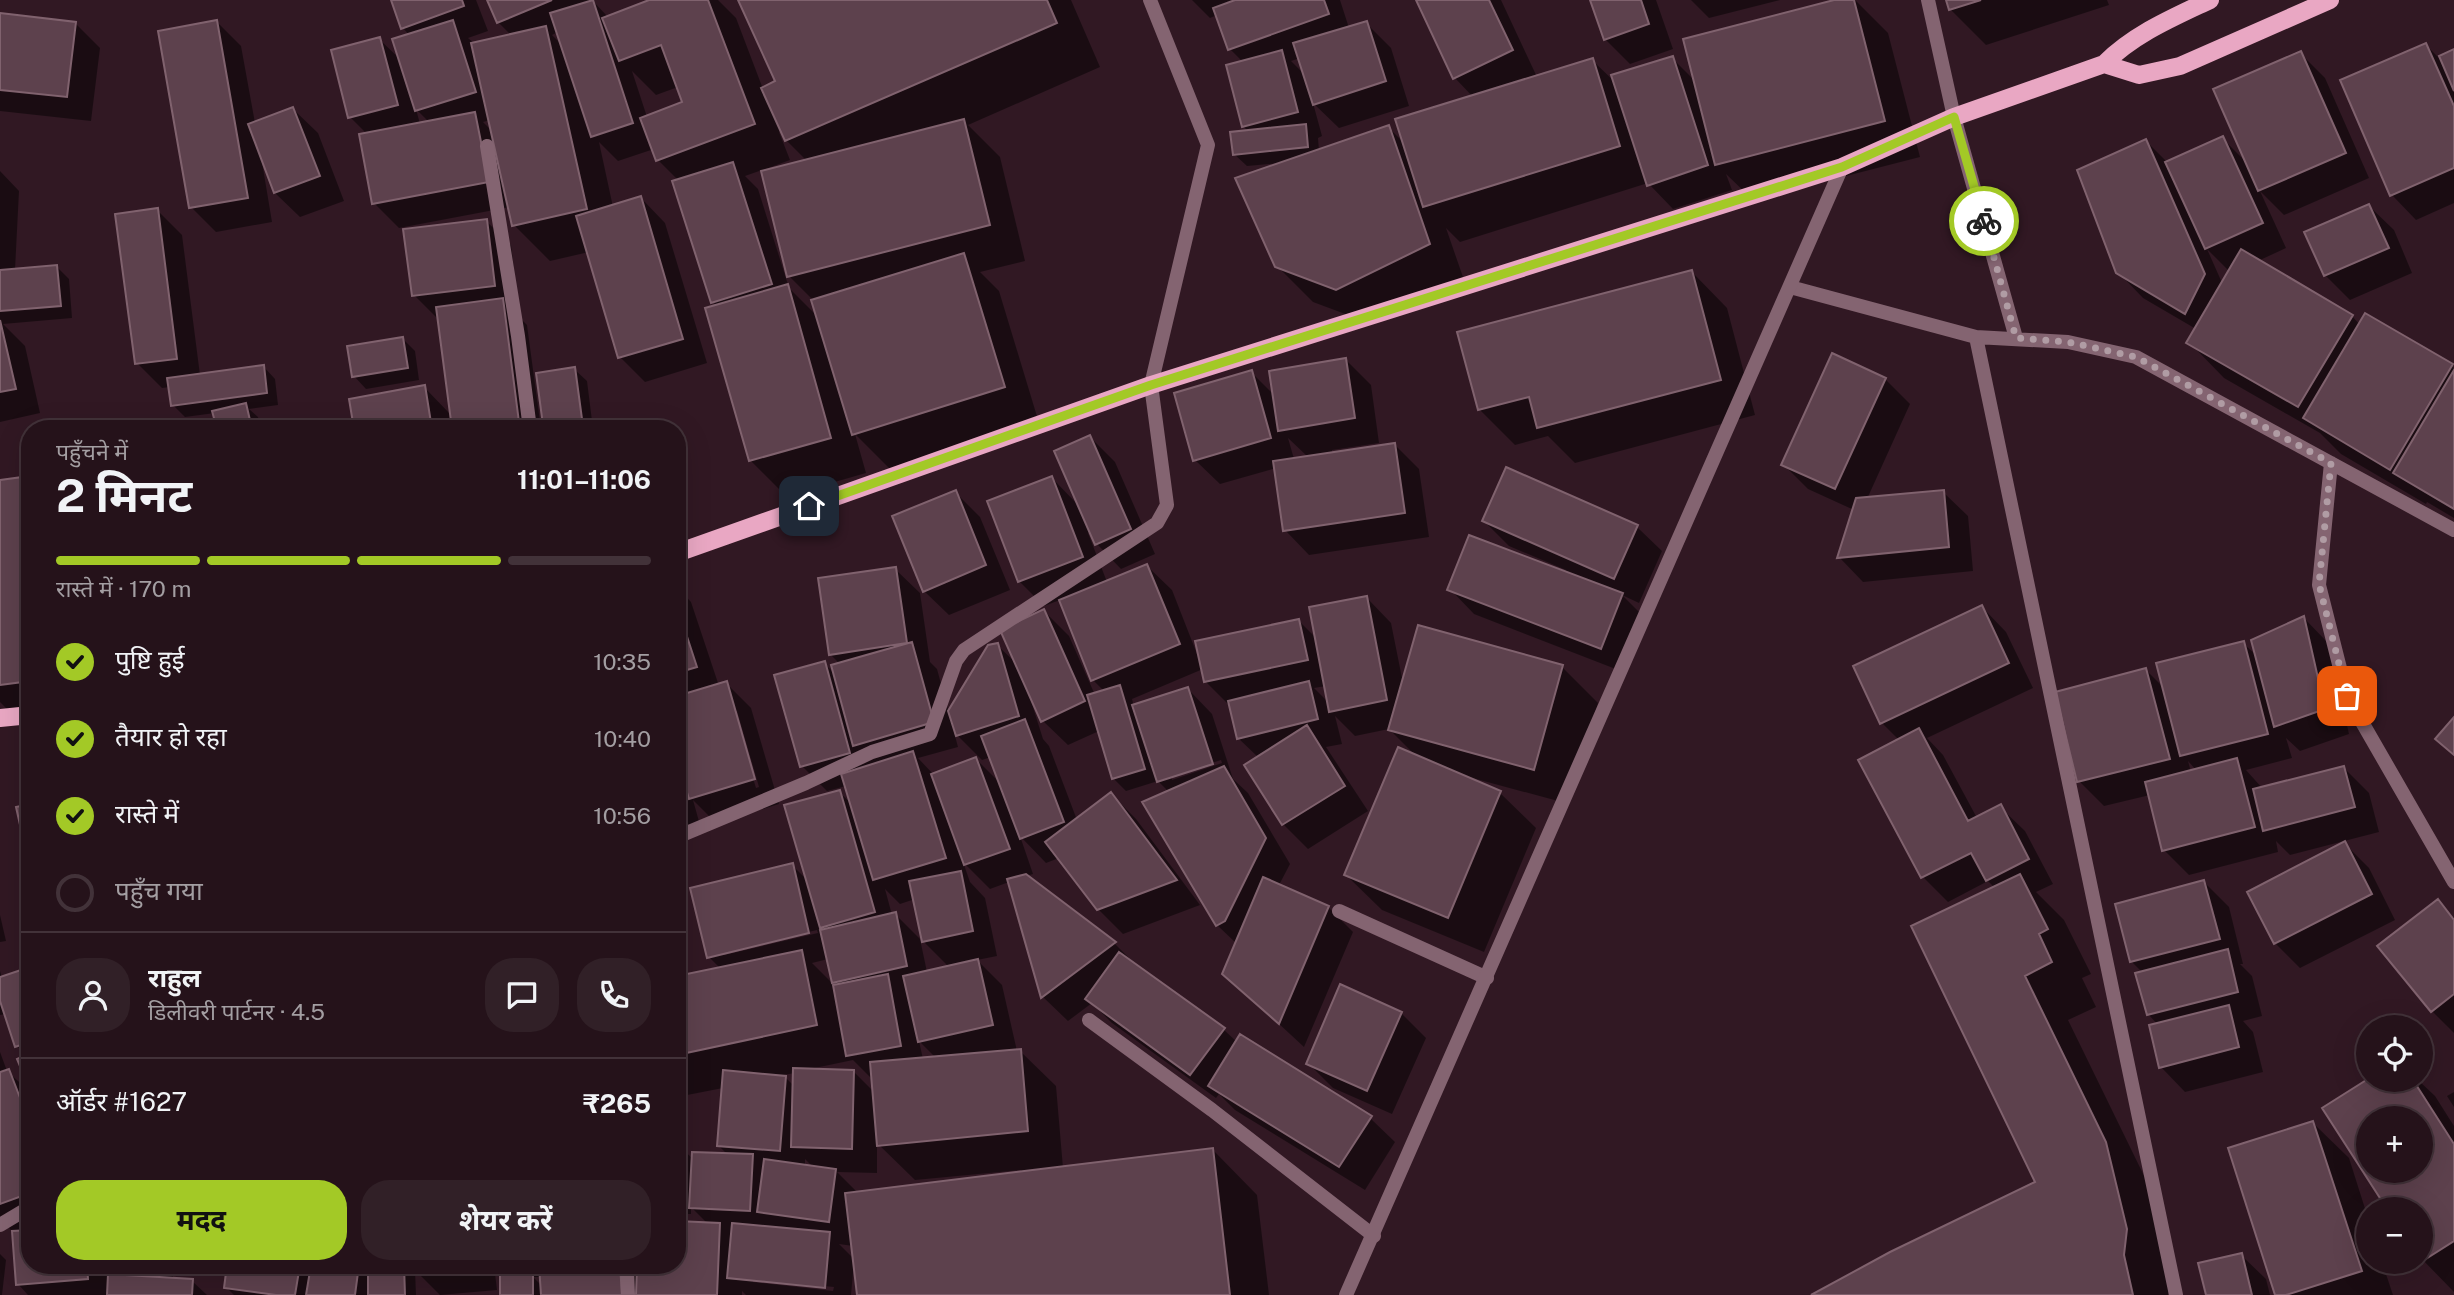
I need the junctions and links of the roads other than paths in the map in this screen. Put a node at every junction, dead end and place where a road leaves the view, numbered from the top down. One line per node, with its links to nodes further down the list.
1 (1150, 0): 12 (street)
2 (1928, 0): 6 (street)
3 (2210, 0): 5 (main road)
4 (2330, 0): 5 (main road)
5 (2104, 64): 6 (main road)
6 (1954, 117): 8 (main road); 11 (street)
7 (487, 146): 13 (street)
8 (1842, 167): 9 (street); 12 (main road)
9 (1790, 287): 10 (street); 22 (street)
10 (1976, 337): 11 (street); 30 (street)
11 (2016, 338): 14 (street)
12 (1151, 385): 16 (main road); 19 (street)
13 (529, 420)
14 (2331, 463): 15 (street); 20 (street)
15 (2454, 530)
16 (686, 549)
17 (21, 716): 18 (main road)
18 (0, 718)
19 (686, 833)
20 (2454, 882)
21 (1339, 911): 22 (street)
22 (1487, 978): 26 (street)
23 (1089, 1020): 26 (street)
24 (21, 1212): 25 (street)
25 (0, 1225)
26 (1374, 1236): 29 (street)
27 (627, 1274): 28 (street)
28 (628, 1295)
29 (1346, 1295)
30 (2176, 1295)

